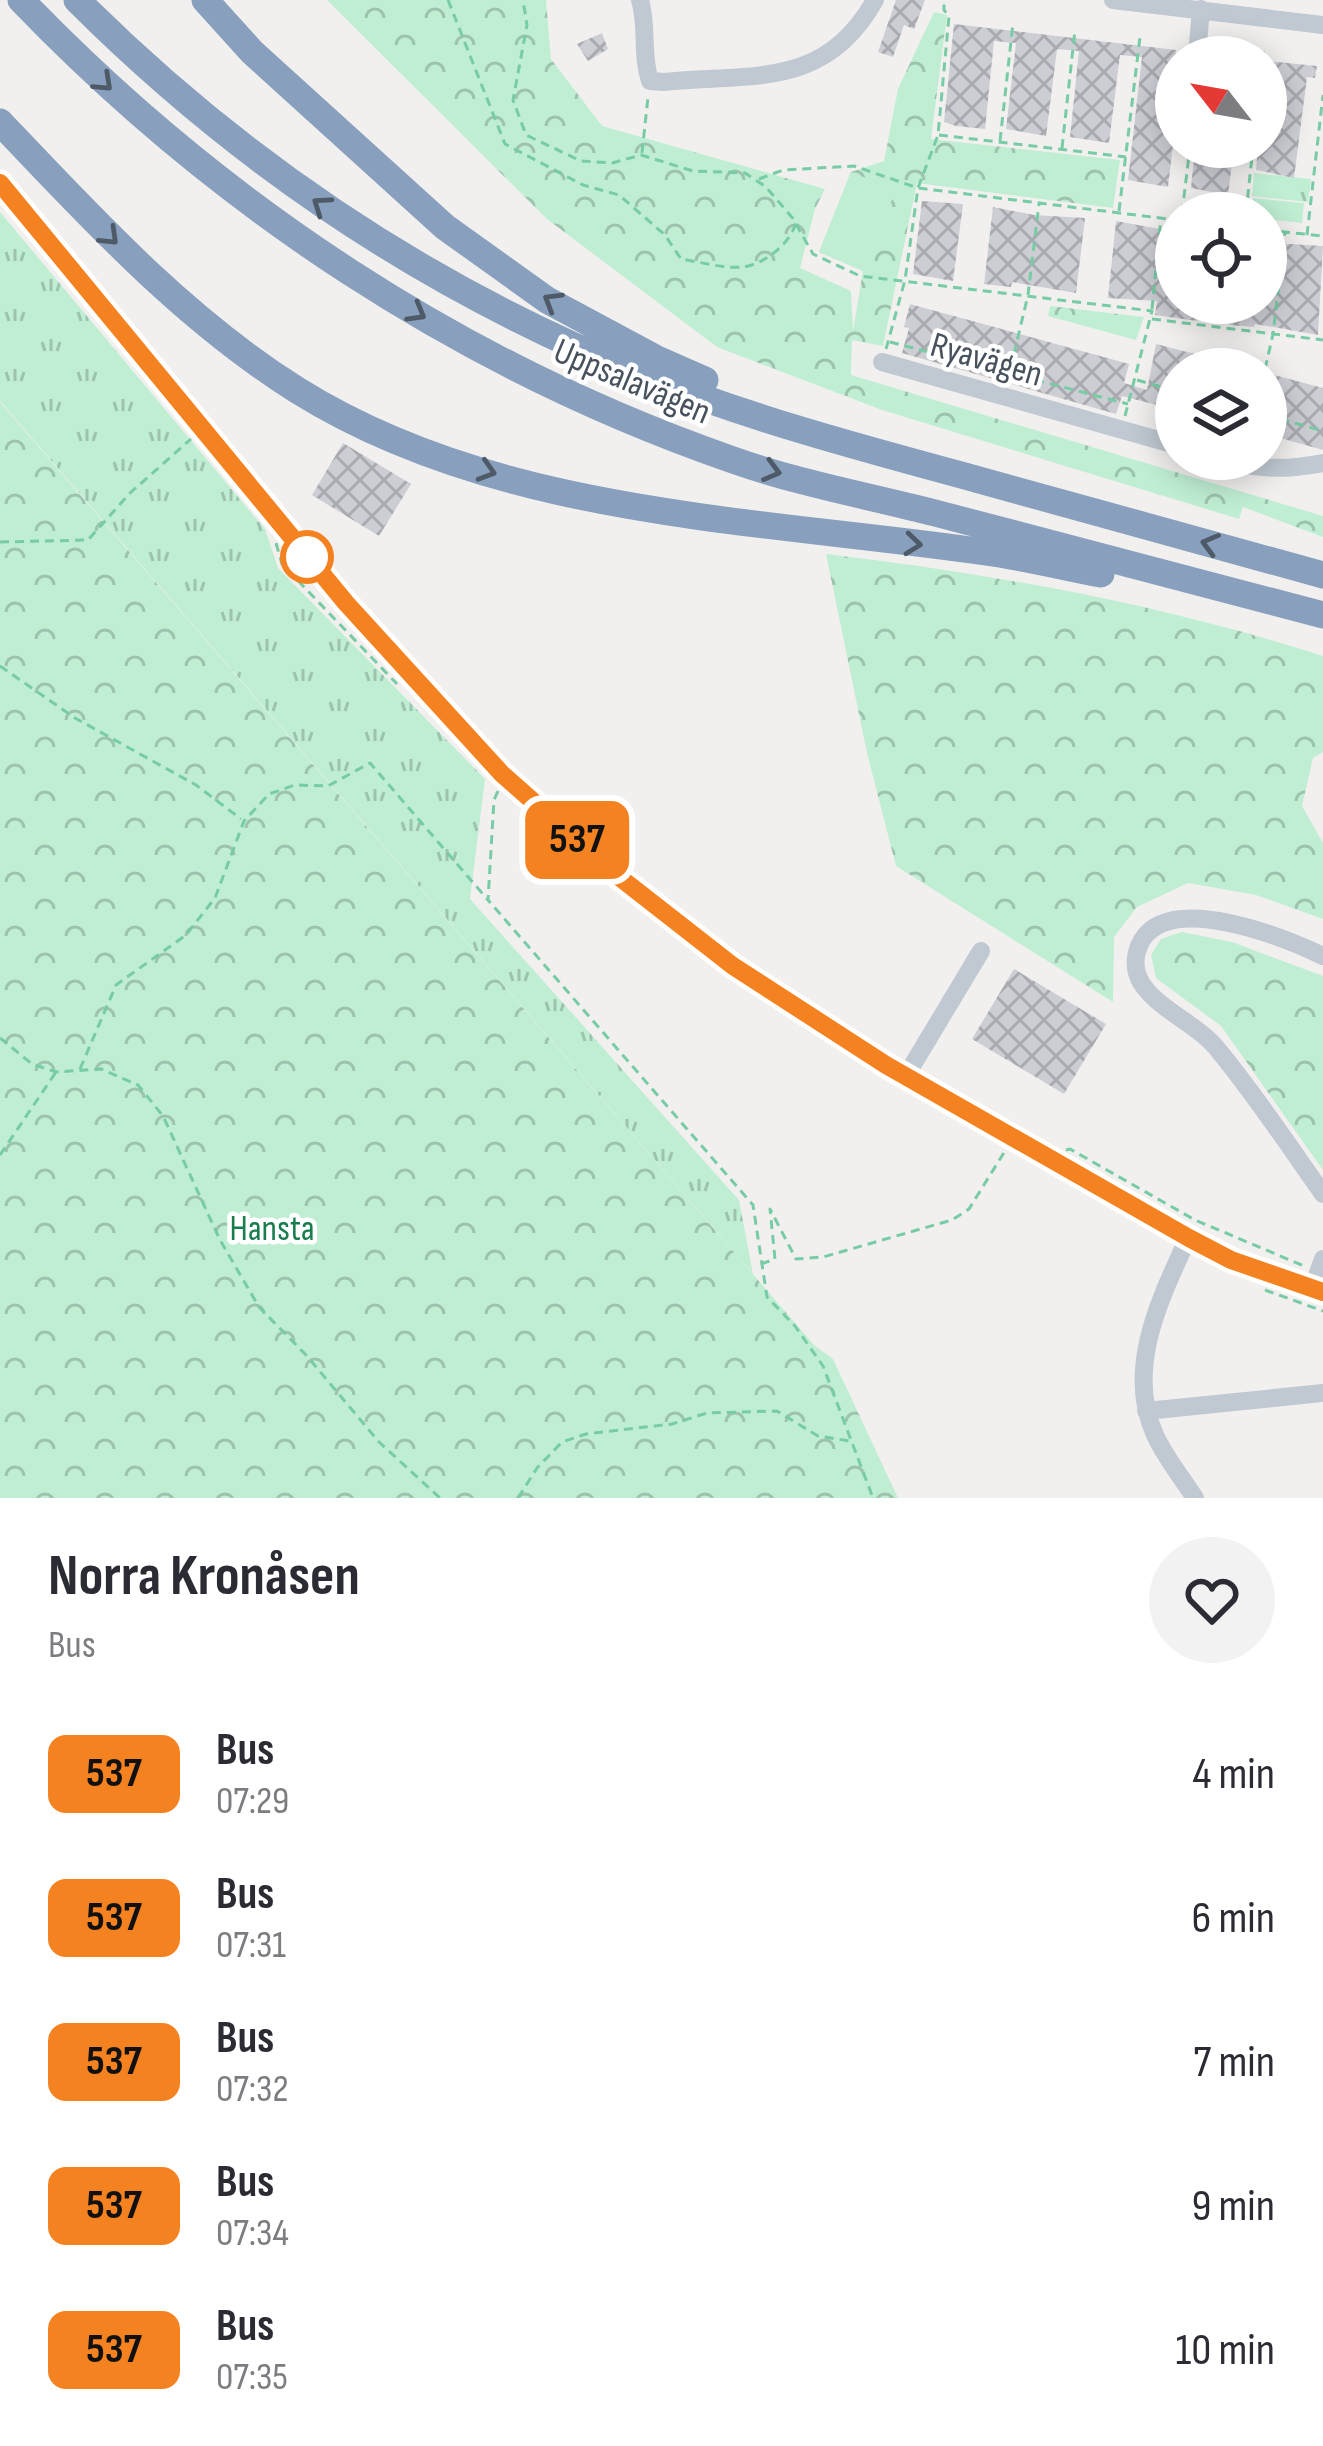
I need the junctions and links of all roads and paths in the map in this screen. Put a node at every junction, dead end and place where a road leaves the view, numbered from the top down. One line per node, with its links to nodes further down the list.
1 (21, 0): 60 (highway, Uppsalavägen, one-way to 60)
2 (77, 0): 55 (highway, Uppsalavägen, one-way to 2)
3 (203, 0): 55 (highway, one-way to 3)
4 (448, 0): 30 (path)
5 (524, 0): 22 (path)
6 (640, 0): 16 (street)
7 (875, 0): 16 (street)
8 (944, 0): 19 (path, Ryavägen)
9 (1113, 0): 10 (street)
10 (1201, 9): 12 (street); 14 (street)
11 (1013, 23): 20 (path)
12 (1323, 26)
13 (1075, 30): 21 (path)
14 (1199, 36)
15 (1140, 38): 23 (path)
16 (650, 82): 22 (path)
17 (1323, 95): 32 (path)
18 (0, 122): 60 (highway, one-way to 60)
19 (938, 135): 20 (path); 26 (path, Ryavägen)
20 (1000, 142): 21 (path)
21 (1062, 150): 23 (path)
22 (641, 155): 24 (path)
23 (1126, 158): 28 (path)
24 (756, 180): 26 (path); 30 (path)
25 (0, 183): 70 (street)
26 (918, 188): 27 (path); 35 (path, Ryavägen)
27 (1039, 204): 28 (path); 36 (path)
28 (1119, 213): 29 (path)
29 (1155, 217)
30 (796, 222): 35 (path)
31 (1287, 232): 32 (path)
32 (1307, 235): 33 (path)
33 (1323, 236)
34 (1155, 273): 37 (path)
35 (905, 280): 36 (path); 42 (path, Ryavägen)
36 (1028, 295): 37 (path); 45 (path)
37 (1151, 310): 38 (path)
38 (1149, 319): 40 (path); 46 (path)
39 (1275, 324): 40 (path)
40 (1274, 334): 41 (path); 43 (path)
41 (1323, 340)
42 (888, 341): 44 (path, Ryavägen); 45 (path)
43 (1270, 348)
44 (882, 362): 48 (street, Ryavägen)
45 (1010, 373): 48 (path); 49 (path)
46 (1134, 380): 47 (path); 49 (path)
47 (1155, 386)
48 (1004, 396): 51 (street, Ryavägen)
49 (1128, 404): 51 (path)
50 (1287, 422): 52 (path)
51 (1122, 430): 54 (street, Ryavägen)
52 (1323, 431)
53 (194, 436): 58 (path)
54 (1155, 439)
55 (886, 455): 59 (highway, Uppsalavägen, one-way to 55)
56 (1323, 463): 57 (street)
57 (1287, 470)
58 (0, 542)
59 (1323, 575)
60 (1323, 616)
61 (0, 666): 63 (path)
62 (500, 787): 64 (path)
63 (244, 821): 64 (path); 68 (path)
64 (488, 900): 76 (path)
65 (981, 951): 70 (street)
66 (1323, 956): 74 (street)
67 (0, 1038): 69 (path)
68 (80, 1070): 69 (path); 81 (path)
69 (56, 1072): 72 (path)
70 (906, 1076): 73 (street)
71 (1005, 1151): 76 (path)
72 (0, 1155)
73 (1052, 1162): 75 (street); 77 (path)
74 (1323, 1193)
75 (1189, 1238): 77 (street); 79 (street)
76 (759, 1264): 80 (path)
77 (1319, 1278)
78 (1323, 1393): 79 (street)
79 (1145, 1411): 84 (street)
80 (853, 1441): 82 (path); 83 (path)
81 (440, 1498)
82 (518, 1498)
83 (873, 1498)
84 (1195, 1498)

